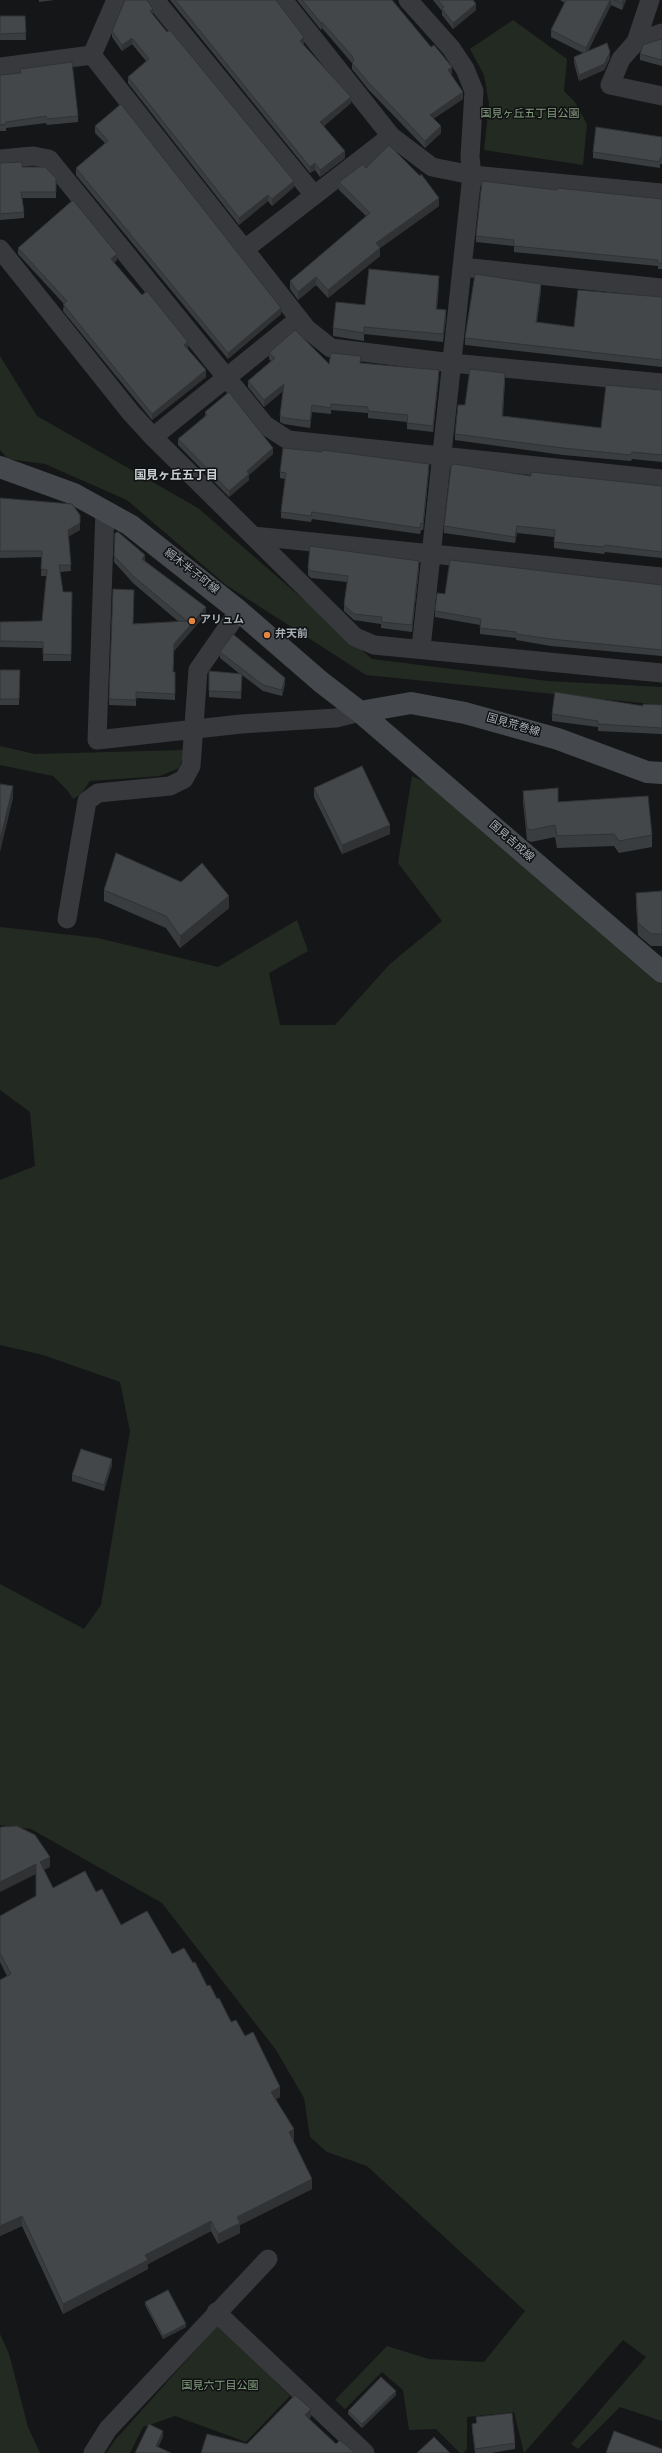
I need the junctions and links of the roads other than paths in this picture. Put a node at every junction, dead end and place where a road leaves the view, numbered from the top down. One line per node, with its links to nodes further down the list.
1 (116, 0): 8 (street)
2 (155, 0): 15 (street)
3 (283, 0): 11 (street)
4 (408, 0): 13 (street)
5 (650, 0): 7 (street)
6 (662, 32): 7 (street)
7 (636, 42): 10 (street)
8 (92, 55): 9 (street); 17 (street)
9 (0, 66)
10 (662, 96)
11 (391, 136): 13 (street); 15 (street)
12 (0, 159): 22 (street)
13 (472, 175): 14 (street); 18 (street)
14 (662, 193)
15 (314, 195): 17 (street)
16 (0, 249): 24 (street)
17 (245, 249): 20 (street)
18 (462, 267): 19 (street); 21 (street)
19 (662, 288)
20 (299, 318): 21 (street); 22 (street)
21 (452, 363): 23 (street); 25 (street)
22 (226, 378): 24 (street); 25 (street)
23 (662, 383)
24 (153, 437): 29 (street)
25 (442, 455): 27 (street); 30 (street)
26 (0, 467): 28 (street, 綱木半子町線)
27 (662, 478)
28 (105, 510): 32 (street, 綱木半子町線); 36 (street)
29 (253, 536): 30 (street); 33 (street)
30 (432, 553): 31 (street); 33 (street)
31 (662, 577)
32 (240, 611): 35 (street, 綱木半子町線); 36 (street)
33 (421, 648): 34 (street)
34 (662, 673)
35 (360, 712): 36 (street); 37 (street, 国見荒巻線); 39 (street, 国見吉成線)
36 (194, 729): 38 (street)
37 (662, 773)
38 (67, 919)
39 (662, 972)
40 (268, 2259): 41 (street)
41 (216, 2312): 42 (street); 43 (street)
42 (93, 2453)
43 (365, 2453)

